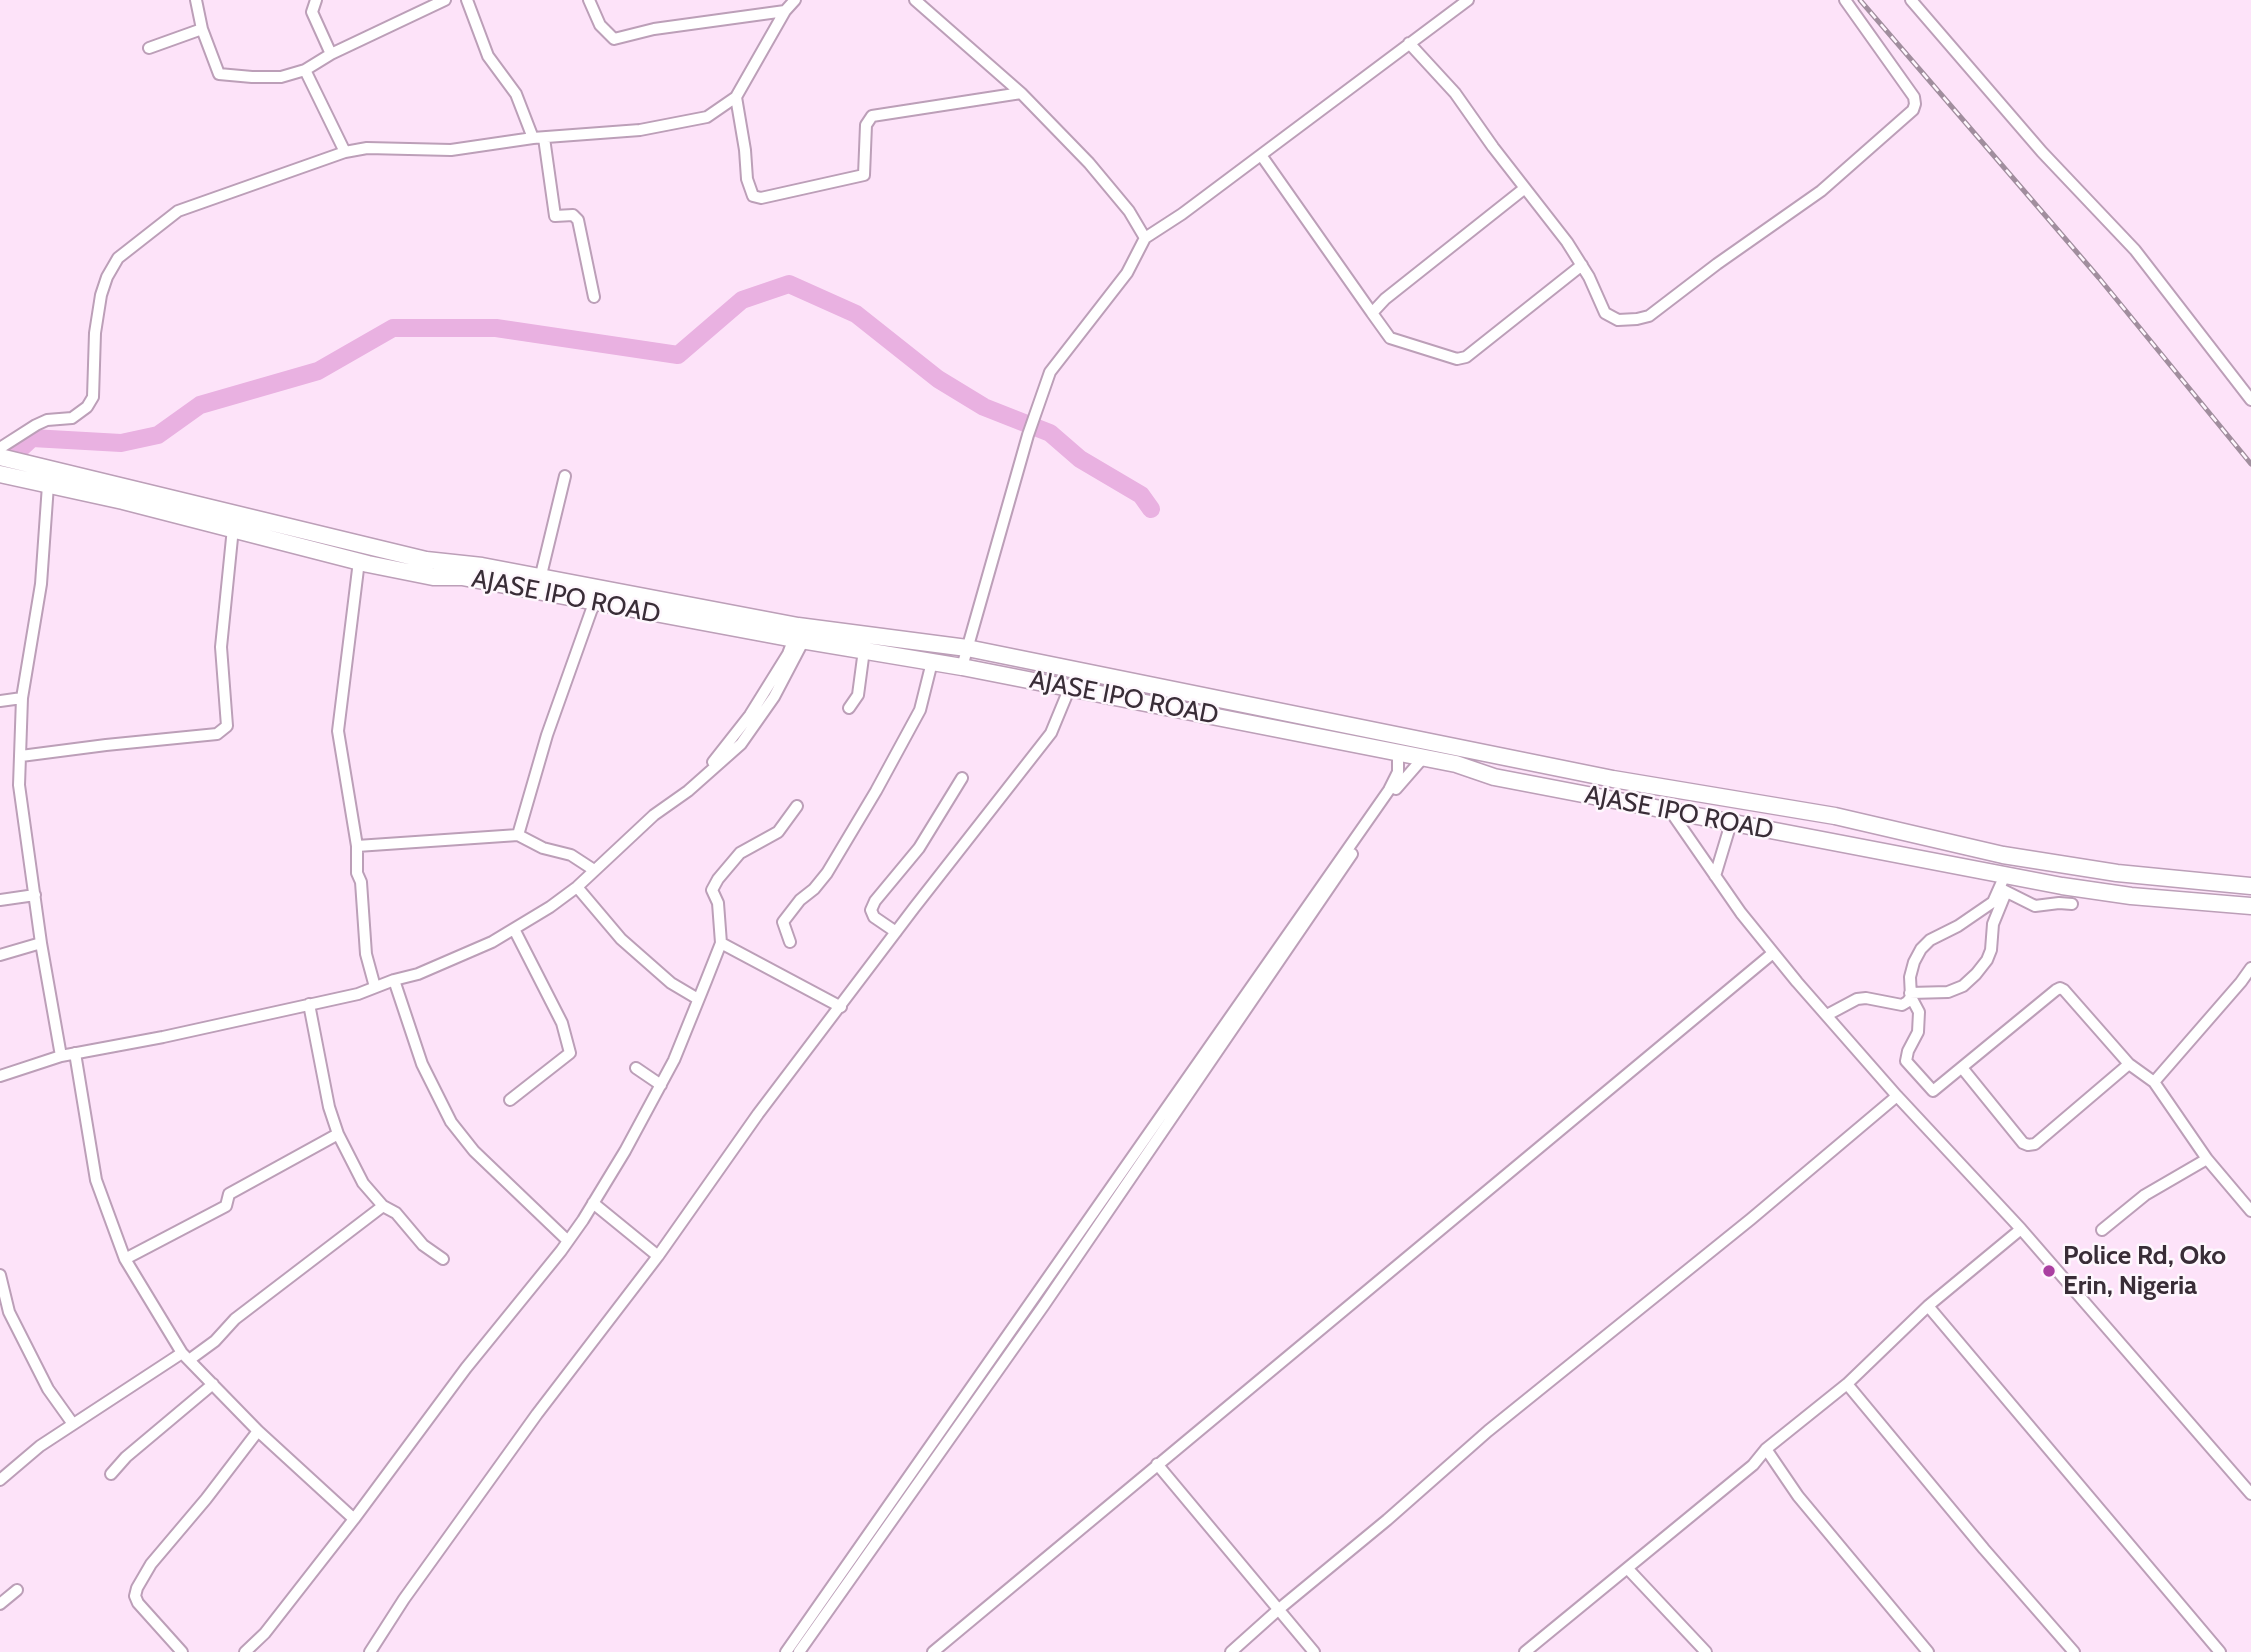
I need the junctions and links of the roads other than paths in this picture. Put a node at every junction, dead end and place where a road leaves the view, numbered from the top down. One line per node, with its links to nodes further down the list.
1 (196, 0): 12 (street)
2 (316, 0): 15 (street)
3 (445, 0): 15 (street)
4 (467, 0): 19 (street)
5 (589, 0): 11 (street)
6 (795, 0): 11 (street)
7 (915, 0): 17 (street)
8 (1468, 0): 13 (street)
9 (1845, 0): 24 (street)
10 (1911, 0): 27 (street)
11 (785, 11): 18 (street)
12 (202, 29): 14 (street); 16 (street)
13 (1409, 43): 21 (street); 22 (street)
14 (149, 48)
15 (331, 54): 16 (street)
16 (305, 70): 20 (street)
17 (1021, 93): 18 (street); 23 (street)
18 (736, 97): 19 (street)
19 (539, 138): 20 (street); 25 (street)
20 (345, 152): 28 (street)
21 (1261, 155): 23 (street); 26 (street)
22 (1525, 188): 24 (street); 26 (street)
23 (1145, 238): 37 (street)
24 (1582, 265): 26 (street)
25 (594, 297)
26 (1372, 313)
27 (2251, 400)
28 (1, 459): 30 (highway, AJASE IPO ROAD); 32 (highway, AJASE IPO ROAD)
29 (565, 476): 34 (street)
30 (48, 485): 31 (highway, AJASE IPO ROAD); 42 (street)
31 (233, 528): 32 (highway, AJASE IPO ROAD); 46 (street)
32 (280, 533): 33 (highway, AJASE IPO ROAD); 34 (highway, AJASE IPO ROAD)
33 (359, 561): 35 (highway, AJASE IPO ROAD); 53 (street)
34 (540, 579): 36 (highway, AJASE IPO ROAD)
35 (594, 603): 36 (highway, AJASE IPO ROAD); 52 (street)
36 (801, 633): 37 (highway, AJASE IPO ROAD); 38 (highway, AJASE IPO ROAD); 54 (street)
37 (967, 648): 40 (street); 55 (highway, AJASE IPO ROAD)
38 (864, 650): 39 (highway, AJASE IPO ROAD); 44 (street)
39 (932, 662): 40 (highway, AJASE IPO ROAD); 67 (street)
40 (962, 667): 41 (highway, AJASE IPO ROAD)
41 (1070, 687): 45 (highway, AJASE IPO ROAD); 66 (street)
42 (22, 698): 43 (street); 46 (street)
43 (0, 701)
44 (849, 708)
45 (1398, 753): 47 (highway, AJASE IPO ROAD); 125 (street)
46 (21, 756): 60 (street)
47 (1423, 758): 50 (highway, AJASE IPO ROAD); 126 (street)
48 (962, 778): 66 (street)
49 (797, 806): 69 (street)
50 (1671, 812): 51 (highway, AJASE IPO ROAD); 56 (street)
51 (1731, 823): 56 (street); 57 (highway, AJASE IPO ROAD)
52 (518, 835): 53 (street); 54 (street)
53 (358, 846): 75 (street)
54 (594, 870): 59 (street)
55 (2133, 875): 58 (highway, AJASE IPO ROAD); 61 (highway)
56 (1715, 877): 70 (street)
57 (2004, 885): 61 (highway, AJASE IPO ROAD); 63 (street); 77 (street); 77 (street)
58 (2251, 886)
59 (577, 887): 65 (street); 78 (street)
60 (35, 895): 62 (street); 68 (street)
61 (2131, 896): 64 (highway, AJASE IPO ROAD)
62 (0, 900)
63 (2072, 904)
64 (2251, 906)
65 (514, 929): 73 (street); 91 (street)
66 (896, 932): 80 (street)
67 (790, 942)
68 (41, 943): 71 (street); 83 (street)
69 (720, 943): 78 (street); 80 (street)
70 (1773, 953): 81 (street); 112 (street)
71 (0, 955)
72 (2251, 968): 74 (street)
73 (394, 980): 75 (street); 99 (street)
74 (2241, 982): 76 (street); 88 (street)
75 (375, 987): 79 (street)
76 (2251, 990)
77 (1911, 995): 81 (street); 86 (street)
78 (698, 999): 89 (street)
79 (309, 1003): 82 (street); 92 (street)
80 (841, 1007): 100 (street)
81 (1827, 1014): 90 (street)
82 (75, 1053): 83 (street); 101 (street)
83 (61, 1056): 87 (street)
84 (2129, 1064): 86 (street); 86 (street); 88 (street)
85 (636, 1068): 89 (street)
86 (1963, 1069)
87 (0, 1076)
88 (2154, 1082): 93 (street)
89 (661, 1085): 94 (street)
90 (1897, 1096): 97 (street); 120 (street)
91 (510, 1100)
92 (338, 1134): 95 (street); 101 (street)
93 (2207, 1159): 96 (street); 98 (street)
94 (593, 1203): 99 (street); 100 (street)
95 (383, 1206): 102 (street); 106 (street)
96 (2251, 1211)
97 (2021, 1230): 104 (street); 115 (street)
98 (2102, 1230)
99 (568, 1241): 116 (street)
100 (658, 1256): 124 (street)
101 (125, 1259): 106 (street)
102 (443, 1259)
103 (0, 1275): 105 (street)
104 (1928, 1306): 108 (street); 135 (street)
105 (5, 1314): 109 (street)
106 (186, 1356): 107 (street); 109 (street)
107 (213, 1384): 110 (street); 113 (street)
108 (1847, 1384): 111 (street); 134 (street)
109 (73, 1424): 114 (street)
110 (258, 1431): 116 (street); 122 (street)
111 (1766, 1449): 117 (street); 133 (street)
112 (1157, 1464): 120 (street); 127 (street)
113 (111, 1474)
114 (0, 1480)
115 (2251, 1494)
116 (354, 1519): 123 (street)
117 (1628, 1569): 121 (street); 132 (street)
118 (17, 1590): 119 (street)
119 (0, 1604)
120 (1279, 1609): 128 (street); 129 (street)
121 (1536, 1643): 130 (street); 131 (street)
122 (182, 1652)
123 (246, 1652)
124 (370, 1652)
125 (786, 1652)
126 (799, 1652)
127 (933, 1652)
128 (1231, 1652)
129 (1314, 1652)
130 (1525, 1652)
131 (1544, 1652)
132 (1706, 1652)
133 (1928, 1652)
134 (2074, 1652)
135 (2220, 1652)

